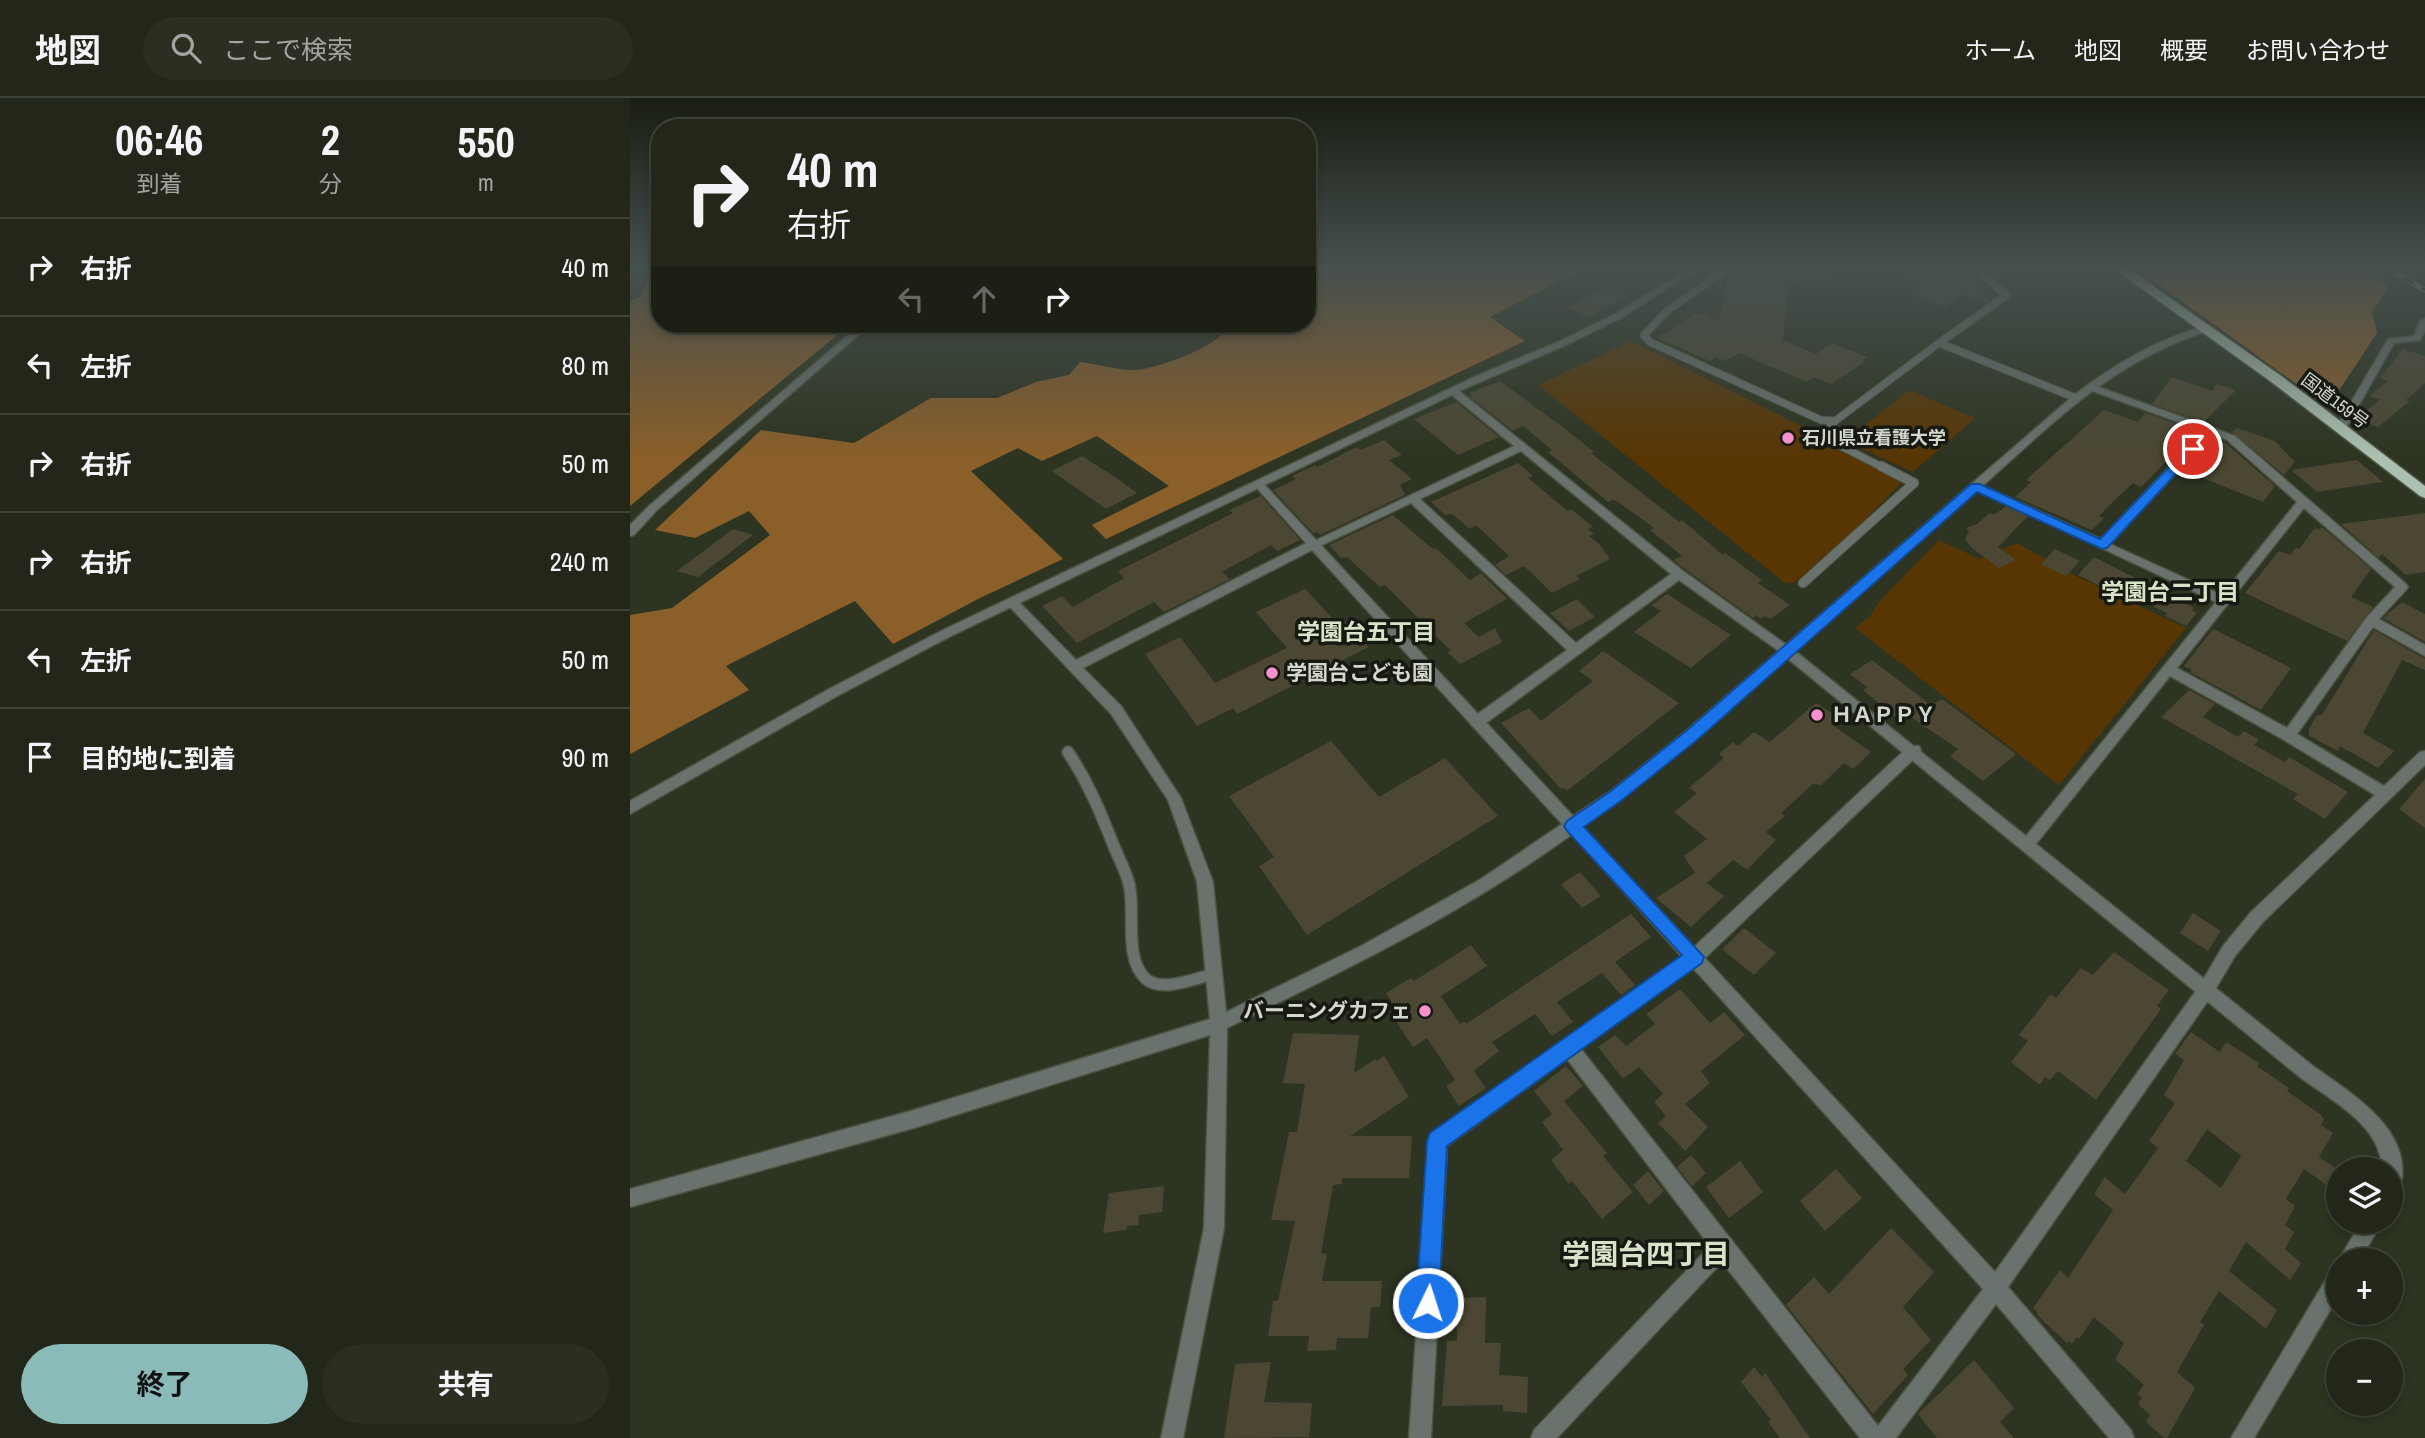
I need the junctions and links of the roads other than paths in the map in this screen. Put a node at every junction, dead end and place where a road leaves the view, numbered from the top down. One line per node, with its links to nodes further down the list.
1 (1586, 331): 10 (street)
2 (1645, 331): 12 (lane)
3 (1957, 331): 8 (lane)
4 (2200, 331): 9 (street)
5 (2207, 331): 13 (highway, 国道159号)
6 (2421, 331): 13 (street)
7 (856, 333): 21 (street)
8 (1939, 343): 11 (lane); 12 (lane)
9 (2090, 387): 11 (street); 14 (street)
10 (1453, 391): 15 (street); 16 (street)
11 (2076, 397): 17 (street)
12 (1835, 421): 25 (lane)
13 (2341, 428): 18 (highway, 国道159号)
14 (2211, 429): 20 (street); 23 (street)
15 (1523, 446): 19 (street); 24 (street)
16 (1259, 485): 22 (street); 27 (street)
17 (1975, 486): 23 (street); 30 (street)
18 (2425, 493)
19 (1413, 498): 22 (street); 29 (street)
20 (2304, 501): 26 (street); 28 (street)
21 (630, 532)
22 (1312, 545): 32 (street); 34 (street)
23 (2102, 545): 26 (street)
24 (1679, 574): 29 (street); 30 (street)
25 (1803, 583)
26 (2222, 600): 33 (street)
27 (1013, 603): 32 (street); 40 (street)
28 (2371, 620): 31 (street); 35 (street)
29 (1575, 650): 34 (street)
30 (1787, 651): 36 (street); 41 (street)
31 (2425, 652)
32 (1074, 667): 44 (street)
33 (2168, 669): 35 (street); 42 (street)
34 (1477, 722): 41 (street)
35 (2289, 736): 39 (street)
36 (1914, 750): 42 (street); 43 (street)
37 (1068, 752): 44 (lane)
38 (2425, 756): 39 (street)
39 (2384, 793): 45 (street)
40 (630, 808)
41 (1573, 826): 43 (street); 46 (street)
42 (2027, 845): 45 (street)
43 (1695, 957): 47 (street); 51 (street)
44 (1214, 974): 46 (street)
45 (2206, 990): 48 (street); 51 (street)
46 (1219, 1024): 49 (street); 53 (street)
47 (1569, 1047): 50 (street); 54 (street)
48 (2390, 1157)
49 (630, 1198)
50 (1723, 1247): 55 (street); 56 (street)
51 (1996, 1288): 57 (street); 58 (street)
52 (2326, 1298): 59 (street)
53 (1172, 1438)
54 (1420, 1438)
55 (1542, 1438)
56 (1874, 1438)
57 (1882, 1438)
58 (2123, 1438)
59 (2242, 1438)

